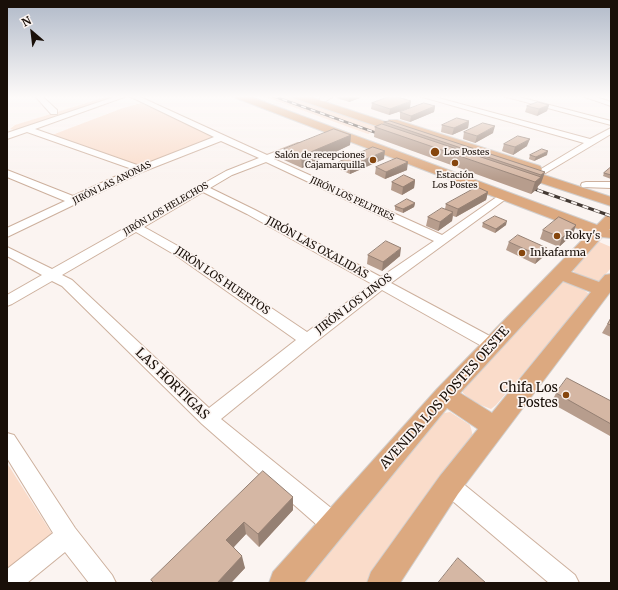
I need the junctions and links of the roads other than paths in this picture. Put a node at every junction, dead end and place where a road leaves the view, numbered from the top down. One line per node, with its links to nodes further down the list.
1 (43, 124): 8 (street)
2 (190, 124): 13 (street, JIRÓN LOS PELITRES)
3 (311, 124): 10 (main road)
4 (331, 124): 28 (main road)
5 (379, 124): 26 (main road)
6 (402, 124): 18 (main road)
7 (523, 124): 15 (street)
8 (27, 129): 11 (street); 17 (street)
9 (611, 130): 15 (street)
10 (333, 132): 12 (street); 24 (main road)
11 (8, 134)
12 (322, 136)
13 (220, 138): 16 (street, JIRÓN LOS PELITRES); 17 (street, JIRÓN LAS ANONAS)
14 (307, 142): 16 (street, JIRÓN LOS HELECHOS)
15 (590, 142): 18 (street)
16 (265, 158): 22 (street, JIRÓN LOS HELECHOS); 30 (street, JIRÓN LOS PELITRES)
17 (140, 169): 25 (street, JIRÓN LAS ANONAS)
18 (544, 171): 21 (main road)
19 (7, 173): 25 (street)
20 (611, 184): 21 (street)
21 (586, 185): 23 (main road)
22 (202, 188): 27 (street, JIRÓN LOS HELECHOS); 34 (street, JIRÓN LAS OXALIDAS)
23 (611, 194)
24 (505, 196): 28 (main road); 30 (street, JIRÓN LOS LINOS)
25 (75, 201): 29 (street, JIRÓN LAS ANONAS)
26 (611, 202)
27 (135, 226): 33 (street, JIRÓN LOS HELECHOS); 37 (street, JIRÓN LOS HUERTOS)
28 (608, 226): 32 (main road, AVENIDA LOS POSTES OESTE)
29 (7, 233)
30 (442, 240): 34 (street, JIRÓN LOS LINOS)
31 (7, 251): 33 (street, LAS HORTIGAS)
32 (558, 273): 35 (main road); 38 (main road, AVENIDA LOS POSTES OESTE)
33 (53, 275): 36 (street, JIRÓN LOS HELECHOS); 40 (street, LAS HORTIGAS)
34 (382, 283): 37 (street, JIRÓN LOS LINOS); 38 (street, JIRÓN LAS OXALIDAS)
35 (606, 285): 41 (main road)
36 (7, 301)
37 (307, 340): 40 (street, JIRÓN LOS LINOS)
38 (493, 345): 39 (main road, AVENIDA LOS POSTES OESTE)
39 (445, 395): 41 (main road); 44 (main road, AVENIDA LOS POSTES OESTE)
40 (208, 419): 44 (street, LAS HORTIGAS)
41 (494, 427): 43 (main road)
42 (7, 441): 45 (street)
43 (449, 485): 49 (main road); 50 (street)
44 (333, 524): 48 (main road, AVENIDA LOS POSTES OESTE)
45 (67, 536): 46 (street); 47 (street)
46 (8, 583)
47 (104, 583)
48 (284, 583)
49 (382, 583)
50 (567, 583)

